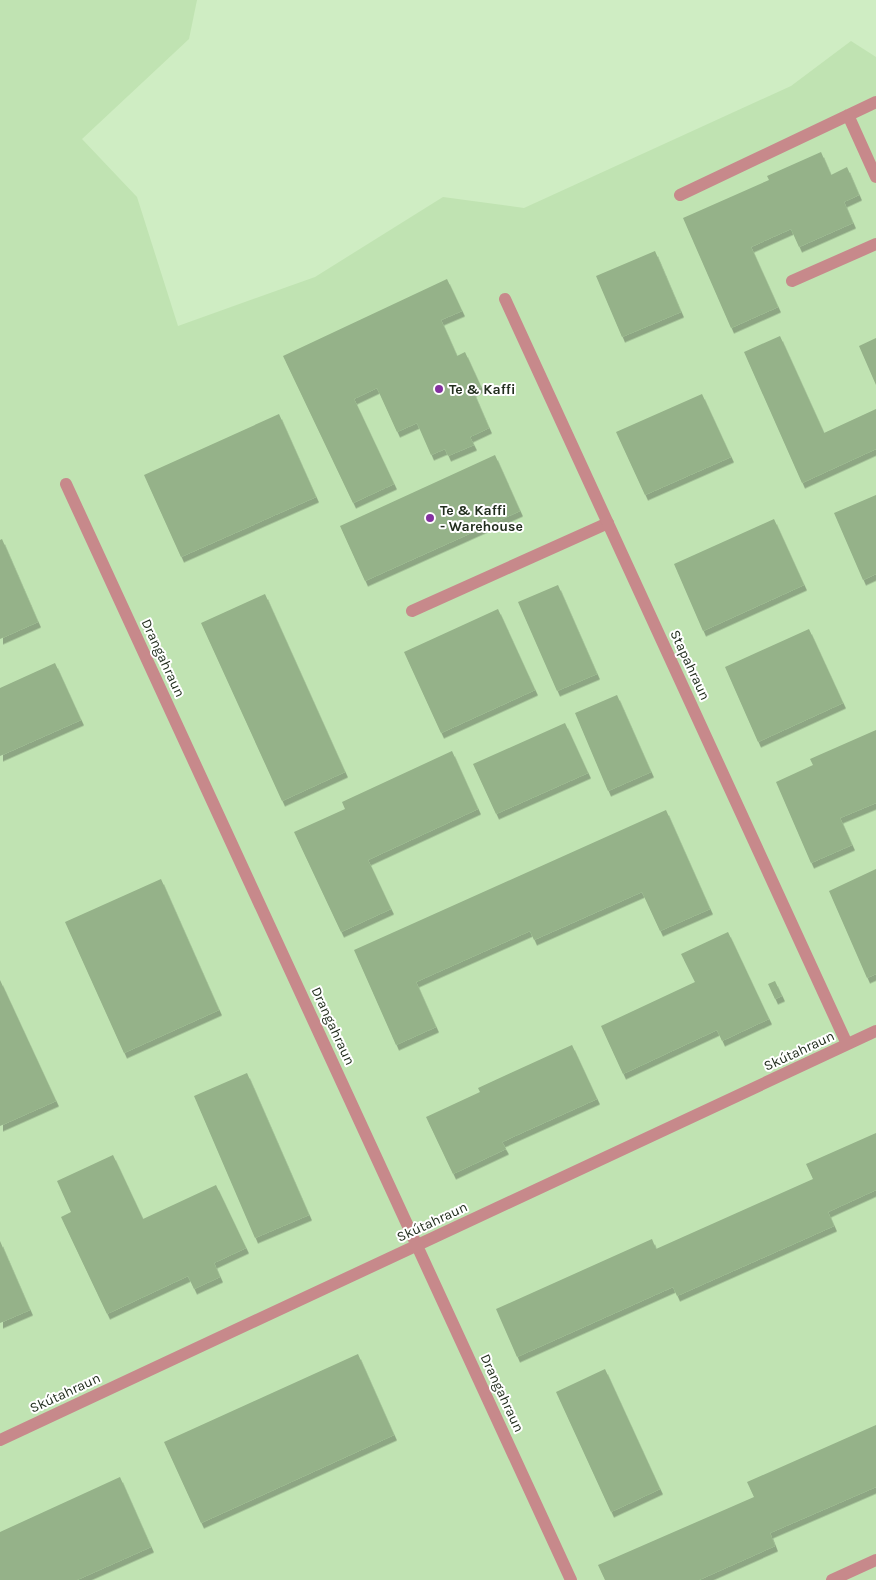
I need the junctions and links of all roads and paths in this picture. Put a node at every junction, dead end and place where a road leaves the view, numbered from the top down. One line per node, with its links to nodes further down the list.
1 (876, 102): 2 (street)
2 (848, 115): 3 (street); 4 (street)
3 (876, 177)
4 (680, 195)
5 (876, 244): 6 (street)
6 (792, 281)
7 (505, 299): 9 (street, Stapahraun)
8 (66, 484): 13 (street, Drangahraun)
9 (608, 523): 10 (street); 12 (street, Stapahraun)
10 (412, 611)
11 (876, 1031): 12 (street, Skútahraun)
12 (847, 1044): 13 (street, Skútahraun)
13 (418, 1245): 14 (street, Skútahraun); 16 (street, Drangahraun)
14 (0, 1440)
15 (876, 1560): 17 (street)
16 (571, 1580)
17 (832, 1580)

